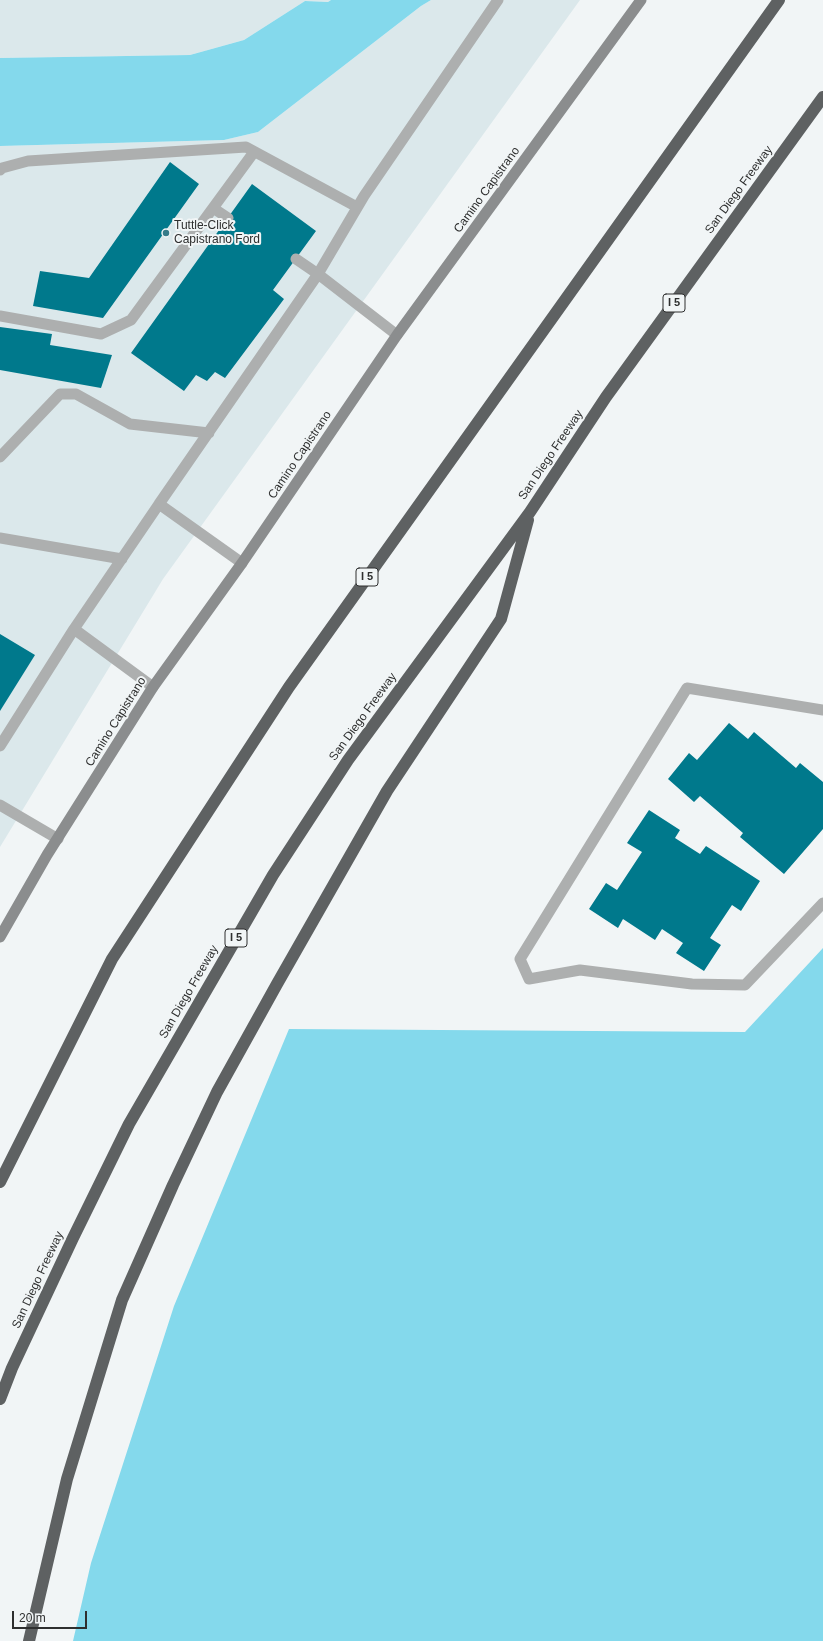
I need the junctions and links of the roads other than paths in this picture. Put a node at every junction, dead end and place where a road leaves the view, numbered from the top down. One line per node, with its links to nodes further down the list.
1 (498, 0): 8 (lane)
2 (642, 0): 13 (main road, Camino Capistrano)
3 (779, 0): 29 (highway, I 5)
4 (823, 97): 17 (highway, San Diego Freeway / I 5)
5 (254, 152): 6 (lane); 7 (lane); 8 (lane)
6 (0, 170)
7 (212, 208): 9 (lane); 12 (lane)
8 (357, 208): 11 (lane)
9 (228, 218)
10 (296, 259): 11 (lane)
11 (318, 274): 13 (lane); 14 (lane)
12 (0, 316)
13 (397, 335): 20 (main road, Camino Capistrano)
14 (209, 433): 15 (lane); 16 (lane)
15 (0, 457)
16 (159, 504): 19 (lane); 20 (lane)
17 (530, 512): 30 (highway, San Diego Freeway / I 5); 31 (highway)
18 (0, 538): 19 (lane)
19 (122, 559): 21 (lane)
20 (242, 563): 22 (main road, Camino Capistrano)
21 (74, 629): 22 (lane); 24 (lane)
22 (153, 687): 26 (main road, Camino Capistrano)
23 (823, 710): 27 (lane)
24 (0, 746)
25 (0, 805): 26 (lane)
26 (58, 840): 28 (main road, Camino Capistrano)
27 (823, 903)
28 (1, 934)
29 (0, 1182)
30 (0, 1399)
31 (29, 1641)

